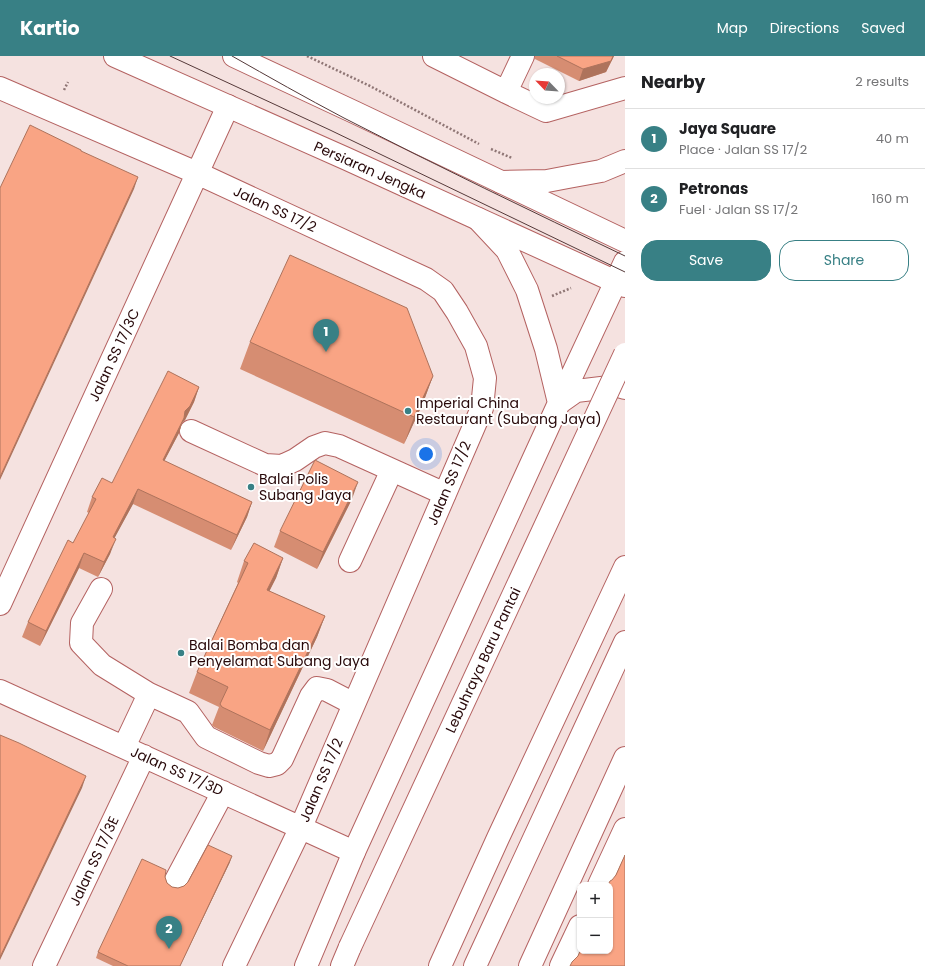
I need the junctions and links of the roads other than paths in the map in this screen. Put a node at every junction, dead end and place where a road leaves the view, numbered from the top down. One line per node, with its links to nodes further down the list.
1 (115, 56): 8 (main road, Persiaran Jengka)
2 (234, 56): 11 (main road)
3 (434, 56): 6 (main road)
4 (523, 56): 6 (main road)
5 (625, 88): 6 (main road)
6 (506, 92)
7 (2, 95): 10 (main road, Jalan SS 17/2)
8 (228, 106): 10 (main road, Jalan SS 17/3C); 12 (main road, Persiaran Jengka)
9 (625, 161): 11 (main road)
10 (197, 173): 21 (main road, Jalan SS 17/2); 25 (main road, Jalan SS 17/3C)
11 (501, 182): 13 (main road)
12 (478, 219): 15 (main road, Persiaran Jengka); 18 (main road)
13 (625, 241)
14 (625, 262): 15 (main road)
15 (614, 281): 18 (main road)
16 (625, 354): 40 (main road, Lebuhraya Baru Pantai, bridge)
17 (625, 388): 18 (main road)
18 (559, 403): 36 (main road)
19 (191, 431): 20 (main road)
20 (392, 470): 21 (main road); 22 (main road)
21 (444, 494): 29 (main road, Jalan SS 17/2)
22 (350, 561)
23 (625, 567): 44 (main road)
24 (101, 589): 28 (main road)
25 (0, 604)
26 (625, 642): 45 (main road)
27 (0, 691): 30 (main road, Jalan SS 17/3D)
28 (149, 694): 29 (main road); 30 (main road)
29 (354, 704): 34 (main road, Jalan SS 17/2)
30 (124, 747): 31 (main road, Jalan SS 17/3D)
31 (144, 756): 33 (main road, Jalan SS 17/3D); 41 (main road, Jalan SS 17/3E)
32 (625, 758): 46 (main road)
33 (223, 792): 34 (main road, Jalan SS 17/3D); 37 (main road)
34 (301, 827): 36 (main road, Jalan SS 17/3D); 42 (main road, Jalan SS 17/2)
35 (625, 829): 38 (main road)
36 (354, 852): 43 (main road)
37 (175, 882)
38 (600, 882)
39 (577, 932): 47 (main road)
40 (346, 957)
41 (44, 966)
42 (234, 966)
43 (306, 966)
44 (440, 966)
45 (475, 966)
46 (530, 966)
47 (561, 966)

